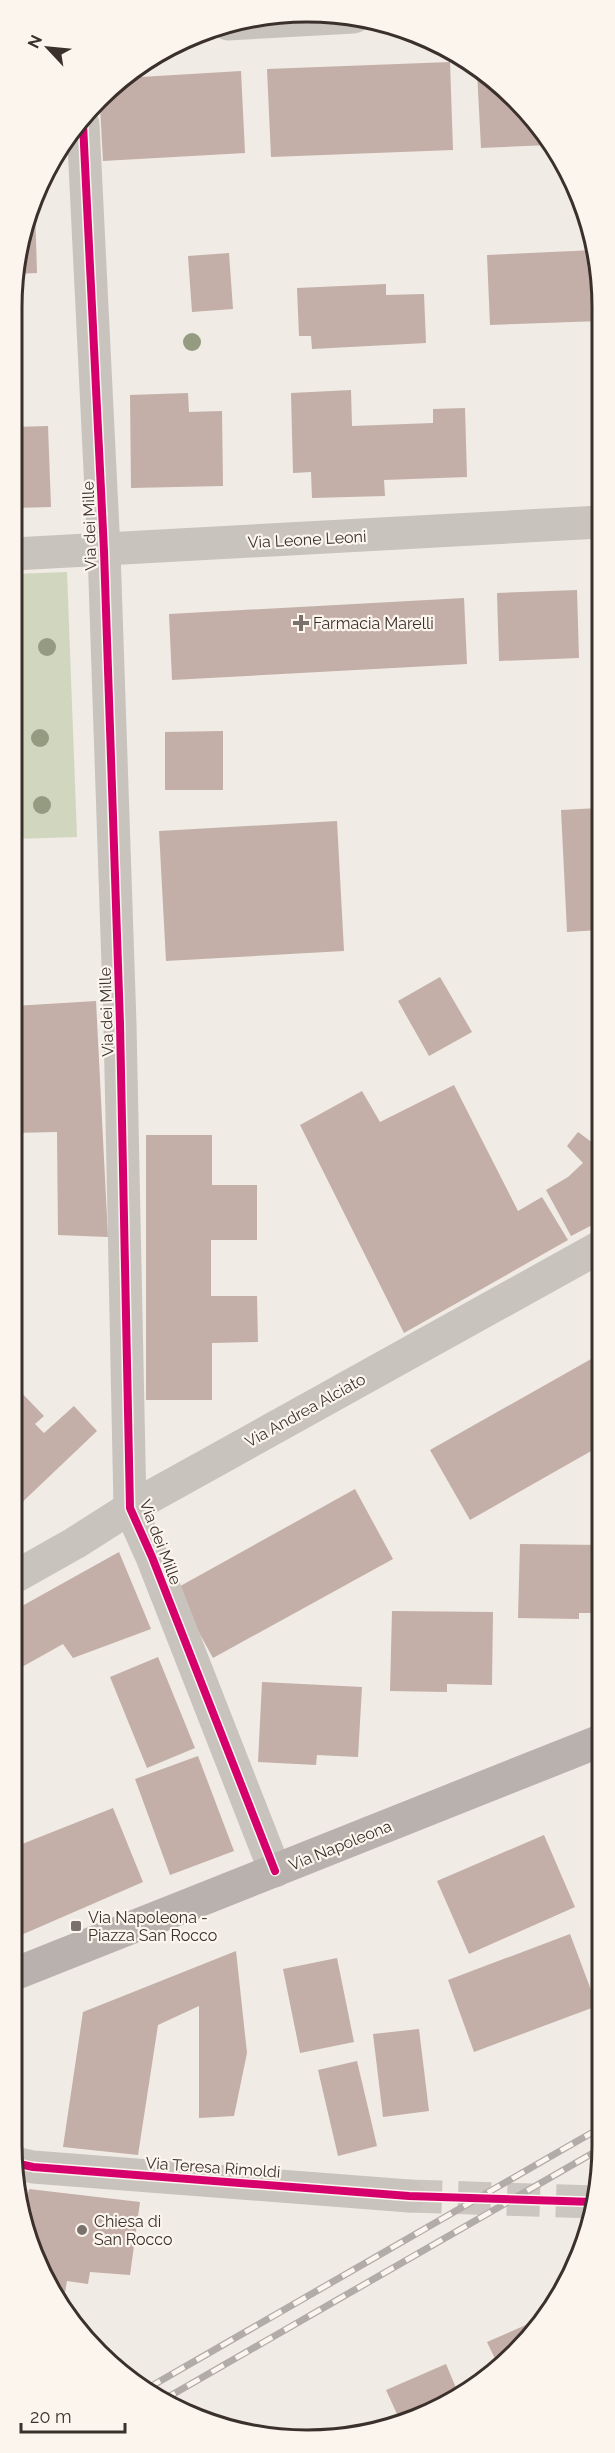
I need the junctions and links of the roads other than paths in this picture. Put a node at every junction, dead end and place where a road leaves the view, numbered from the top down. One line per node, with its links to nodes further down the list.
1 (83, 131): 3 (street, Via dei Mille)
2 (592, 522): 3 (street, Via Leone Leoni)
3 (104, 551): 4 (street, Via Leone Leoni); 6 (street, Via dei Mille)
4 (22, 554)
5 (592, 1251): 6 (street, Via Andrea Alciato)
6 (130, 1508): 7 (street, Via Andrea Alciato); 9 (street, Via dei Mille)
7 (22, 1573)
8 (592, 1744): 9 (main road, Via Napoleona)
9 (275, 1871): 10 (main road, Via Napoleona)
10 (22, 1971)
11 (23, 2165): 12 (street, Via Teresa Rimoldi)
12 (409, 2196)

